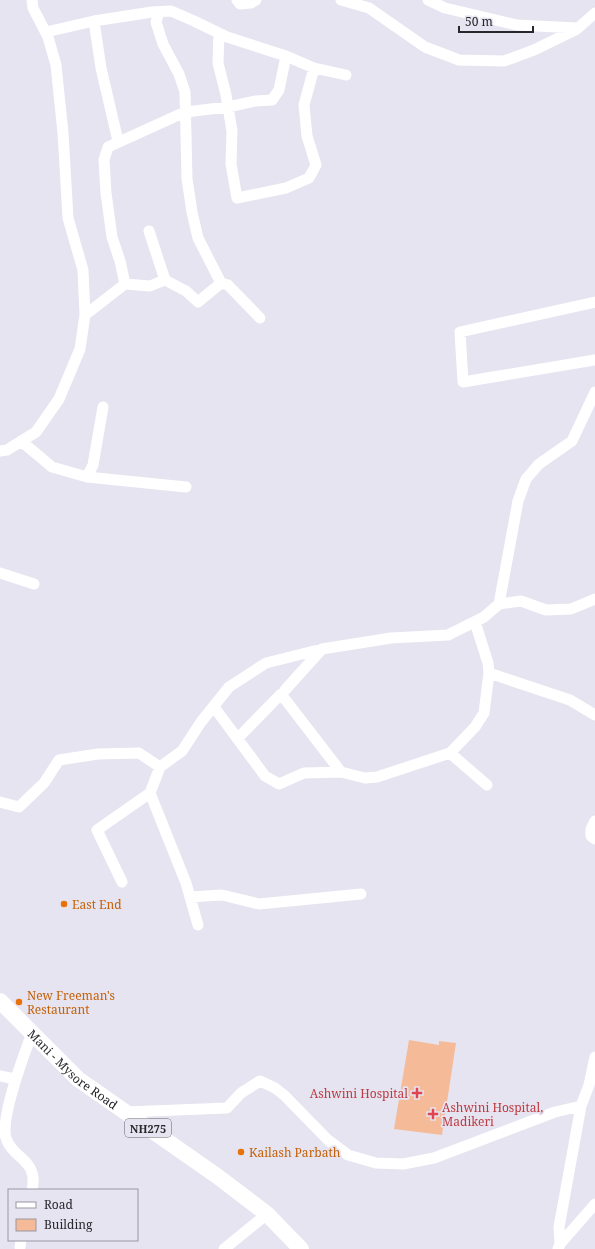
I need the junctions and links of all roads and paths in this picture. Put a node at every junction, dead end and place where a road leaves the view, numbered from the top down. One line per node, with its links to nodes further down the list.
1 (32, 0): 10 (street)
2 (237, 0): 3 (street)
3 (256, 0)
4 (341, 0): 9 (street)
5 (428, 0): 9 (street)
6 (159, 12): 8 (street); 11 (street); 16 (street)
7 (595, 13): 9 (street)
8 (94, 21): 10 (street); 17 (street)
9 (577, 28)
10 (46, 32): 23 (street)
11 (219, 33): 12 (street); 15 (street)
12 (286, 56): 13 (street); 15 (street)
13 (314, 68): 14 (street); 15 (street)
14 (346, 75)
15 (228, 107): 16 (street)
16 (185, 112): 17 (street); 20 (street)
17 (118, 141): 21 (street)
18 (149, 232): 19 (street)
19 (165, 280): 20 (street); 21 (street)
20 (221, 283): 24 (street)
21 (125, 284): 23 (street)
22 (595, 302): 25 (street)
23 (85, 315): 28 (street)
24 (260, 318)
25 (595, 360)
26 (595, 392): 35 (street)
27 (103, 407): 30 (street)
28 (21, 442): 29 (street); 30 (street)
29 (0, 452)
30 (87, 477): 31 (street)
31 (186, 487)
32 (0, 573): 33 (street)
33 (34, 584)
34 (595, 599): 35 (street)
35 (499, 604): 36 (street)
36 (475, 622): 37 (street); 38 (street)
37 (322, 649): 39 (street); 40 (street)
38 (489, 673): 41 (street); 43 (street)
39 (284, 690)
40 (214, 707): 42 (street); 44 (street)
41 (595, 715)
42 (238, 738): 45 (street); 45 (street)
43 (450, 753): 45 (street); 46 (street)
44 (160, 767): 47 (street); 48 (street)
45 (341, 772)
46 (487, 785)
47 (150, 793): 51 (street); 53 (street)
48 (0, 802)
49 (595, 821): 50 (street)
50 (595, 839)
51 (122, 882)
52 (361, 894): 53 (street)
53 (190, 897): 54 (street)
54 (198, 925)
55 (0, 1001): 56 (highway, Mani - Mysore Road / NH275)
56 (32, 1033): 59 (street); 61 (highway, Mani - Mysore Road / NH275)
57 (595, 1057): 60 (street)
58 (0, 1076): 59 (street)
59 (15, 1079): 62 (street)
60 (581, 1106): 61 (street); 65 (street)
61 (126, 1112): 64 (highway, Mani - Mysore Road / NH275)
62 (32, 1189)
63 (595, 1204): 65 (street)
64 (267, 1214): 66 (street); 67 (highway, Mani - Mysore Road / NH275)
65 (559, 1246)
66 (224, 1249)
67 (301, 1249)

